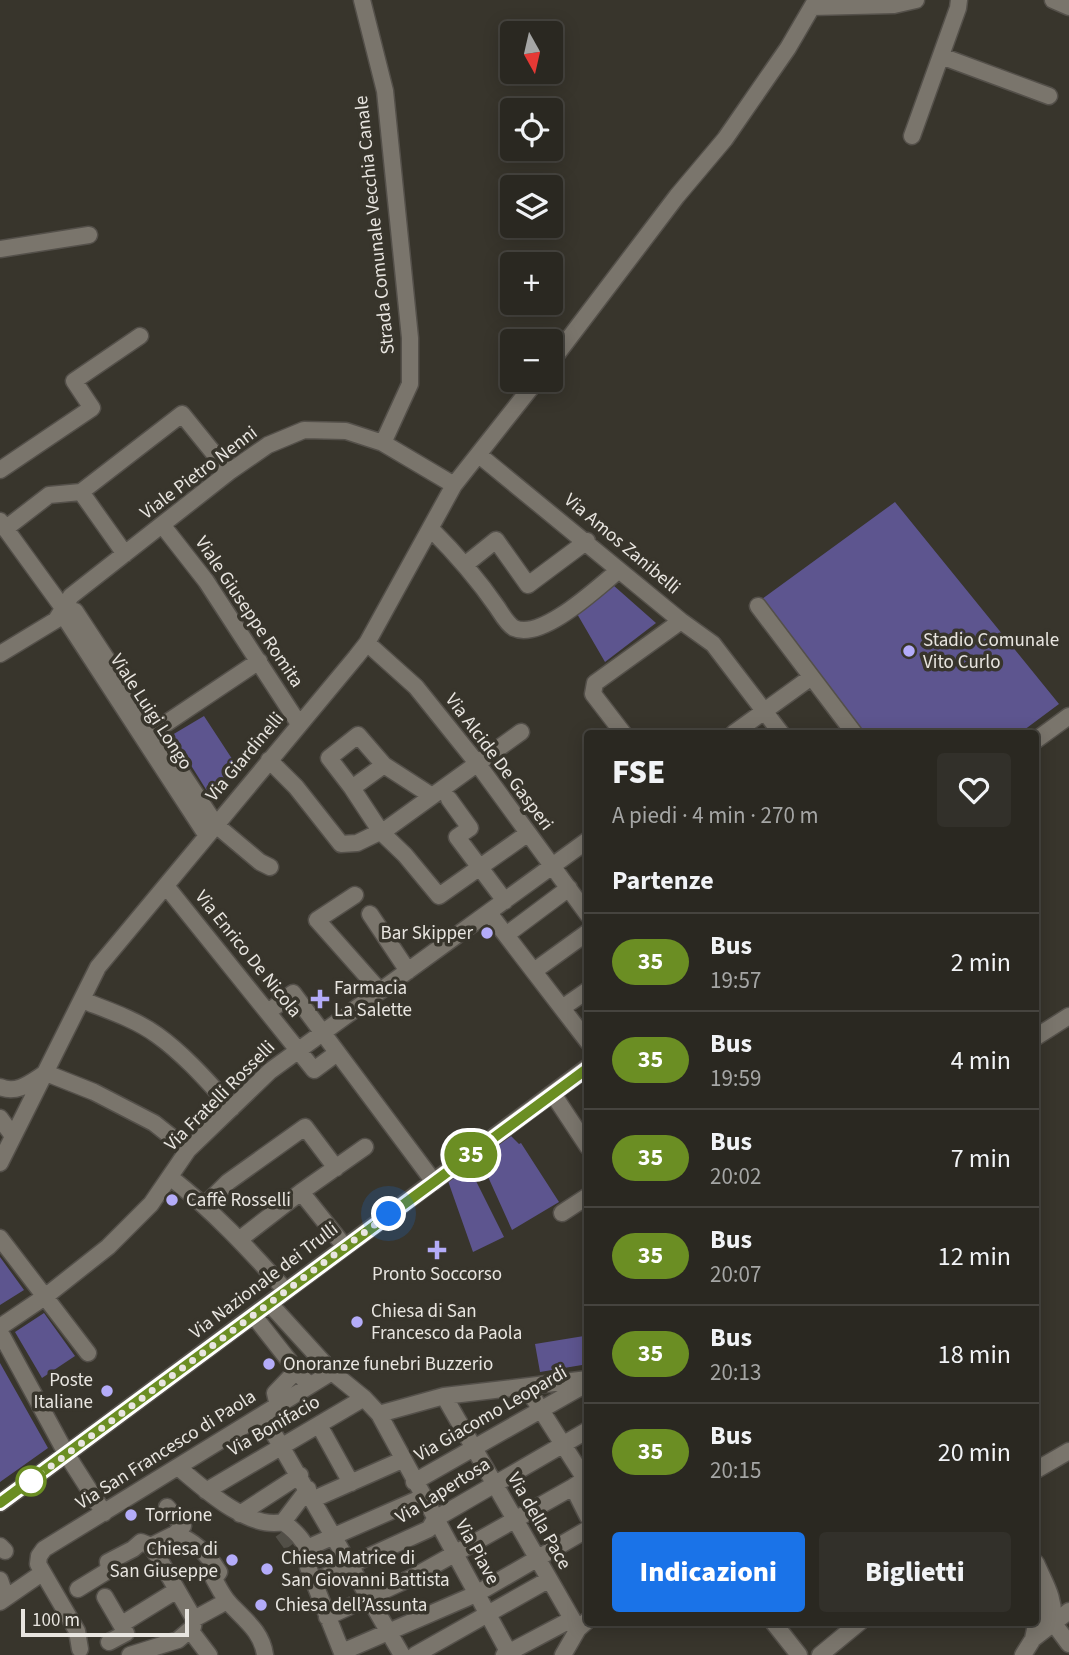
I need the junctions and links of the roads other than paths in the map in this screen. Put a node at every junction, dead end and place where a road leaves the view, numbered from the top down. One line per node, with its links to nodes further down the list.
1 (362, 0): 15 (street, Strada Comunale Vecchia Canale)
2 (916, 0): 5 (street)
3 (959, 0): 7 (street)
4 (1053, 0): 6 (street)
5 (814, 3): 13 (street)
6 (1069, 7)
7 (941, 55): 8 (street); 9 (street)
8 (1049, 96)
9 (912, 136)
10 (89, 235): 11 (street)
11 (0, 248)
12 (140, 337): 17 (street)
13 (563, 346)
14 (528, 392): 16 (street, Via Giardinelli)
15 (383, 443): 18 (street, Viale Pietro Nenni); 19 (street, Viale Pietro Nenni)
16 (479, 455): 19 (street, Via Giardinelli); 24 (street, Via Amos Zanibelli)
17 (0, 470)
18 (229, 472): 20 (street); 22 (street, Viale Pietro Nenni)
19 (454, 485): 23 (street, Via Giardinelli)
20 (81, 492): 21 (street); 25 (street)
21 (3, 525): 29 (street, Viale Luigi Longo)
22 (163, 526): 25 (street, Viale Pietro Nenni); 33 (street, Viale Giuseppe Romita)
23 (431, 529): 26 (street); 31 (street, Via Giardinelli)
24 (587, 541): 26 (street); 27 (street, Via Amos Zanibelli)
25 (125, 554): 29 (street, Viale Pietro Nenni)
26 (466, 564): 27 (street)
27 (619, 570): 30 (street, Via Amos Zanibelli)
28 (758, 606): 34 (street)
29 (63, 608): 32 (street, Viale Pietro Nenni); 43 (street, Viale Luigi Longo)
30 (681, 621): 35 (street, Via Amos Zanibelli); 38 (street)
31 (367, 643): 37 (street, Via Giardinelli); 46 (street, Via Alcide De Gasperi)
32 (0, 654)
33 (259, 662): 37 (street, Viale Giuseppe Romita); 43 (street)
34 (810, 678): 35 (street); 41 (street)
35 (765, 711): 39 (street); 40 (street, Via Amos Zanibelli)
36 (1069, 716): 44 (street)
37 (299, 724): 45 (street, Via Giardinelli)
38 (621, 730)
39 (738, 730)
40 (779, 730)
41 (852, 730)
42 (521, 732): 46 (street)
43 (149, 735): 51 (street, Viale Luigi Longo)
44 (1039, 738)
45 (270, 760): 51 (street, Via Giardinelli); 52 (street)
46 (477, 763): 49 (street); 53 (street, Via Alcide De Gasperi)
47 (384, 765): 48 (street); 48 (street); 49 (street)
48 (352, 788): 52 (street)
49 (432, 796): 52 (street)
50 (449, 799): 57 (street)
51 (212, 831): 56 (street, Viale Luigi Longo); 58 (street, Via Giardinelli)
52 (381, 832): 57 (street)
53 (527, 834): 55 (street, Via Alcide De Gasperi); 57 (street)
54 (584, 843): 55 (street, Via Fratelli Rosselli)
55 (552, 866): 59 (street, Via Alcide De Gasperi); 61 (street, Via Fratelli Rosselli)
56 (270, 867)
57 (480, 867): 61 (street)
58 (166, 886): 71 (street, Via Giardinelli); 73 (street, Via Enrico De Nicola)
59 (569, 888): 62 (street, Via Alcide De Gasperi); 65 (street)
60 (355, 895): 69 (street)
61 (505, 901): 63 (street, Via Fratelli Rosselli)
62 (584, 909)
63 (489, 913): 65 (street); 67 (street, Via Fratelli Rosselli)
64 (370, 914): 67 (street)
65 (506, 935): 68 (street)
66 (584, 935): 68 (street)
67 (408, 971): 69 (street, Via Fratelli Rosselli)
68 (534, 971): 72 (street)
69 (380, 991): 75 (street, Via Fratelli Rosselli)
70 (584, 993): 72 (street)
71 (82, 1000): 81 (street, Via Giardinelli); 84 (street)
72 (562, 1008): 77 (street)
73 (268, 1012): 75 (street); 78 (street, Via Enrico De Nicola)
74 (1069, 1016): 76 (street)
75 (322, 1032): 78 (street, Via Fratelli Rosselli); 79 (street)
76 (1039, 1035)
77 (584, 1037)
78 (298, 1049): 79 (street, Via Enrico De Nicola); 84 (street, Via Fratelli Rosselli)
79 (337, 1053): 92 (street)
80 (584, 1071): 83 (street, Via Nazionale dei Trulli)
81 (46, 1073): 82 (street); 88 (street, Via Giardinelli); 89 (street)
82 (0, 1087)
83 (553, 1094): 86 (street); 92 (street, Via Nazionale dei Trulli)
84 (232, 1108): 89 (street, Via Fratelli Rosselli)
85 (0, 1118): 88 (street)
86 (584, 1141)
87 (365, 1147): 90 (street)
88 (5, 1149)
89 (188, 1150): 91 (street, Via Fratelli Rosselli)
90 (336, 1168): 93 (street); 95 (street)
91 (170, 1177): 95 (street); 101 (street, Via Fratelli Rosselli)
92 (434, 1182): 99 (street, Via Nazionale dei Trulli)
93 (301, 1192): 98 (street); 99 (street)
94 (584, 1199): 96 (street)
95 (205, 1205): 98 (street)
96 (562, 1213)
97 (0, 1238): 101 (street)
98 (240, 1239): 100 (street)
99 (345, 1247): 100 (street, Via Nazionale dei Trulli)
100 (286, 1291): 102 (street, Via Nazionale dei Trulli)
101 (46, 1296): 104 (street, Via Fratelli Rosselli); 105 (street)
102 (270, 1304): 103 (street, Via Nazionale dei Trulli); 107 (street, Via Piave)
103 (254, 1316): 106 (street); 124 (street, Via Nazionale dei Trulli)
104 (0, 1329): 124 (street)
105 (88, 1353)
106 (297, 1370): 110 (street); 114 (street)
107 (332, 1372): 110 (street, Via San Francesco di Paola); 113 (street, Via Piave)
108 (584, 1381): 111 (street)
109 (584, 1383): 115 (street, Via Giacomo Leopardi)
110 (309, 1386): 114 (street, Via San Francesco di Paola)
111 (527, 1388): 112 (street); 115 (street)
112 (444, 1396): 116 (street); 122 (street, Via della Pace)
113 (364, 1398): 116 (street, Via Piave); 118 (street, Via Bonifacio)
114 (278, 1406): 117 (street, Via San Francesco di Paola)
115 (542, 1409): 120 (street); 122 (street, Via Giacomo Leopardi)
116 (379, 1414): 125 (street, Via Piave)
117 (263, 1415): 121 (street); 126 (street, Via San Francesco di Paola)
118 (318, 1425): 121 (street, Via Bonifacio); 131 (street)
119 (584, 1432): 120 (street, Via Lapertosa)
120 (563, 1443): 128 (street); 132 (street, Via Lapertosa)
121 (282, 1446): 134 (street); 135 (street, Via Bonifacio)
122 (473, 1448): 130 (street, Via Giacomo Leopardi); 132 (street, Via della Pace)
123 (1069, 1451): 127 (street)
124 (67, 1455): 138 (street, Via Nazionale dei Trulli); 140 (street)
125 (402, 1461): 130 (street, Via Piave); 131 (street)
126 (178, 1467): 135 (street); 136 (street, Via San Francesco di Paola)
127 (1039, 1468)
128 (584, 1477)
129 (584, 1480): 133 (street)
130 (414, 1482): 137 (street, Via Piave)
131 (351, 1483): 134 (street)
132 (493, 1484): 142 (street, Via Lapertosa); 143 (street, Via della Pace)
133 (573, 1487): 139 (street); 143 (street)
134 (307, 1488): 141 (street); 144 (street); 147 (street)
135 (206, 1491): 141 (street)
136 (159, 1495): 140 (street, Via San Francesco di Paola); 146 (street)
137 (423, 1497): 142 (street, Via Piave); 147 (street)
138 (0, 1503)
139 (584, 1509)
140 (104, 1513): 154 (street, Via San Francesco di Paola)
141 (240, 1514): 144 (street)
142 (435, 1518): 149 (street, Via Piave); 151 (street, Via Lapertosa)
143 (513, 1519): 149 (street); 150 (street, Via della Pace)
144 (280, 1526): 152 (street)
145 (584, 1531): 150 (street)
146 (175, 1534): 148 (street); 163 (street)
147 (333, 1536): 151 (street); 152 (street)
148 (146, 1544): 156 (street); 158 (street)
149 (453, 1553): 159 (street, Via Piave); 161 (street)
150 (536, 1559): 155 (street, Via della Pace); 159 (street)
151 (351, 1564): 152 (street, Via Lapertosa); 161 (street)
152 (309, 1565): 167 (street)
153 (1039, 1570): 162 (street)
154 (42, 1573): 157 (street); 160 (street)
155 (548, 1580): 166 (street); 170 (street, Via della Pace)
156 (101, 1588): 160 (street); 171 (street)
157 (1, 1590)
158 (177, 1590): 171 (street); 172 (street)
159 (476, 1594): 166 (street, Via Piave); 176 (street)
160 (68, 1596): 180 (street)
161 (369, 1598): 167 (street); 176 (street)
162 (1046, 1598): 164 (street); 168 (street); 169 (street)
163 (227, 1601): 172 (street); 185 (street)
164 (1069, 1602)
165 (1069, 1611): 169 (street)
166 (488, 1615): 182 (street, Via Piave); 187 (street)
167 (327, 1617): 181 (street)
168 (1039, 1620)
169 (1053, 1621): 177 (street); 179 (street)
170 (579, 1623): 182 (street); 188 (street)
171 (122, 1624): 178 (street)
172 (192, 1625): 183 (street); 184 (street)
173 (776, 1626): 189 (street)
174 (855, 1626): 190 (street)
175 (1037, 1626): 177 (street)
176 (388, 1633): 181 (street); 186 (street)
177 (1033, 1639): 191 (street)
178 (109, 1642)
179 (1069, 1644)
180 (78, 1653)
181 (343, 1654)
182 (507, 1654)
183 (130, 1655)
184 (209, 1655)
185 (265, 1655)
186 (402, 1655)
187 (415, 1655)
188 (564, 1655)
189 (799, 1655)
190 (820, 1655)
191 (1023, 1655)

